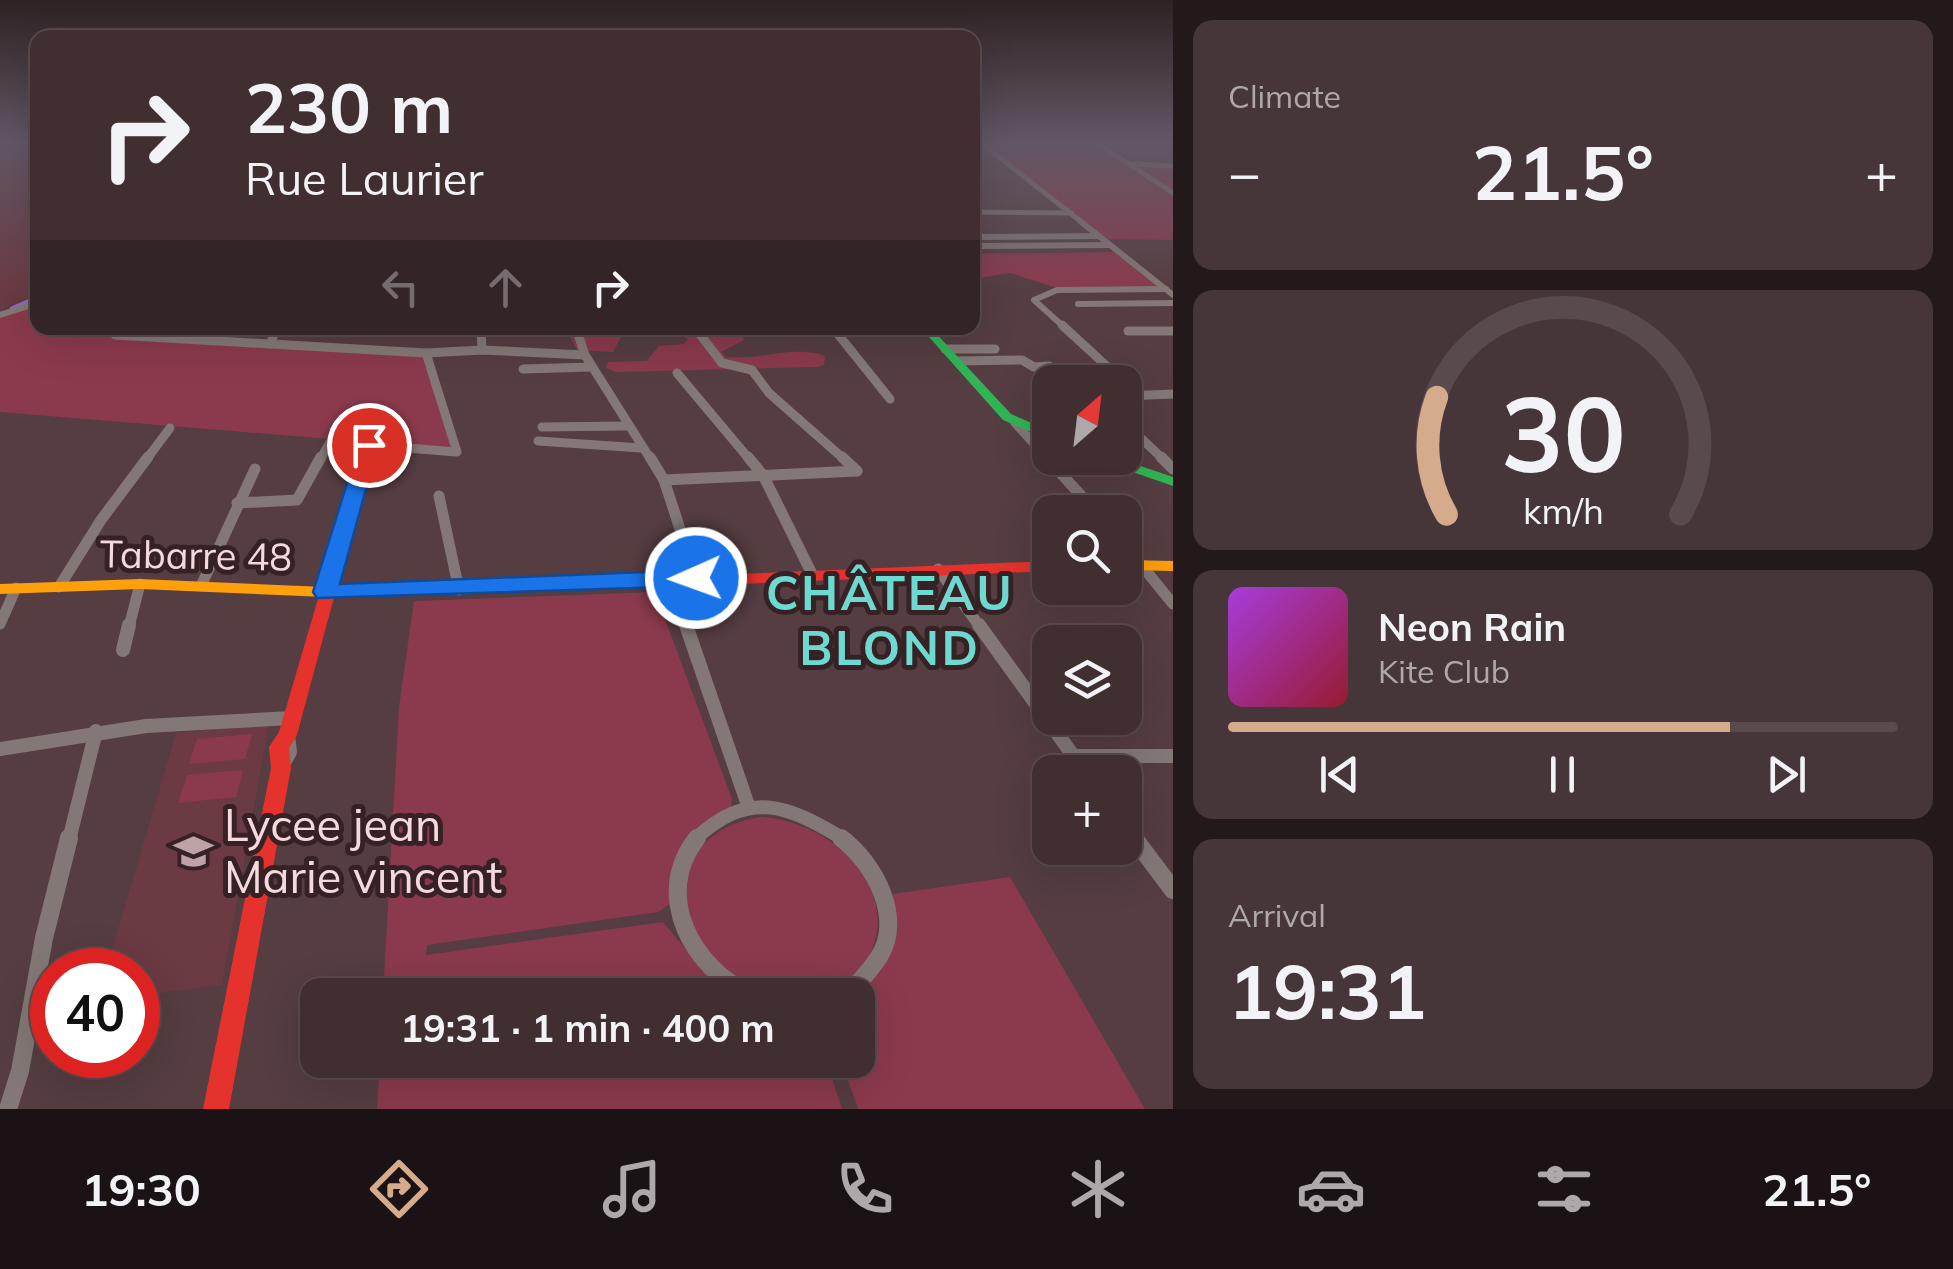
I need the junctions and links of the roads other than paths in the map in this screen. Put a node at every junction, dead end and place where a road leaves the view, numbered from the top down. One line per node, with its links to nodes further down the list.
1 (1045, 193): 3 (street)
2 (980, 212): 3 (street)
3 (1072, 214): 4 (street)
4 (1099, 236): 5 (street); 6 (street)
5 (980, 237)
6 (1110, 244): 7 (street); 8 (street)
7 (980, 246)
8 (1170, 292): 29 (street)
9 (1173, 303): 10 (street)
10 (1078, 304)
11 (30, 306): 12 (street)
12 (0, 315)
13 (1128, 331): 14 (street)
14 (1173, 331)
15 (165, 335): 22 (street)
16 (274, 335): 22 (street)
17 (481, 335): 24 (street)
18 (578, 335): 26 (street)
19 (700, 335): 48 (street)
20 (839, 335): 35 (street)
21 (932, 335): 27 (street)
22 (270, 344): 25 (street)
23 (995, 349): 27 (street)
24 (482, 350): 25 (street); 26 (street)
25 (426, 353): 43 (street)
26 (585, 355): 30 (street)
27 (951, 355): 28 (street); 36 (street)
28 (1032, 365)
29 (1104, 365)
30 (592, 366): 31 (street); 37 (street)
31 (523, 369)
32 (677, 373): 48 (street)
33 (1172, 388): 34 (street)
34 (1142, 395)
35 (890, 399)
36 (1016, 423): 40 (street); 51 (street)
37 (626, 426): 38 (street); 44 (street)
38 (542, 427)
39 (170, 428): 63 (street)
40 (1032, 429)
41 (1142, 439): 46 (street)
42 (538, 441): 44 (street)
43 (369, 445): 53 (street); 66 (street)
44 (641, 448): 49 (street)
45 (255, 468): 53 (street)
46 (1173, 469)
47 (1142, 471): 50 (street)
48 (763, 475): 49 (street); 58 (street)
49 (664, 480): 59 (street)
50 (1173, 482)
51 (1081, 495)
52 (439, 496): 65 (street)
53 (237, 504): 62 (street)
54 (1142, 564): 56 (street); 67 (street)
55 (1032, 566): 57 (street, Tabarre 48)
56 (1173, 566)
57 (938, 569): 58 (street, Tabarre 48); 73 (street)
58 (812, 574): 59 (street, Tabarre 48)
59 (696, 578): 60 (street, Tabarre 48)
60 (670, 579): 65 (street, Tabarre 48); 76 (street)
61 (140, 584): 62 (street, Tabarre 48); 63 (street, Tabarre 48); 69 (street)
62 (201, 586): 66 (street, Tabarre 48)
63 (59, 587): 64 (street, Tabarre 48)
64 (8, 588): 68 (street)
65 (459, 590): 66 (street, Tabarre 48)
66 (325, 592): 70 (street)
67 (1173, 604)
68 (0, 624)
69 (123, 650)
70 (292, 718): 71 (street); 82 (street)
71 (96, 731): 72 (street); 81 (street)
72 (0, 749)
73 (1072, 755)
74 (1142, 756): 75 (street)
75 (1173, 756)
76 (750, 808): 79 (street); 80 (street)
77 (1142, 849): 78 (street)
78 (1173, 890)
79 (724, 978)
80 (869, 978)
81 (8, 1109)
82 (216, 1109)

